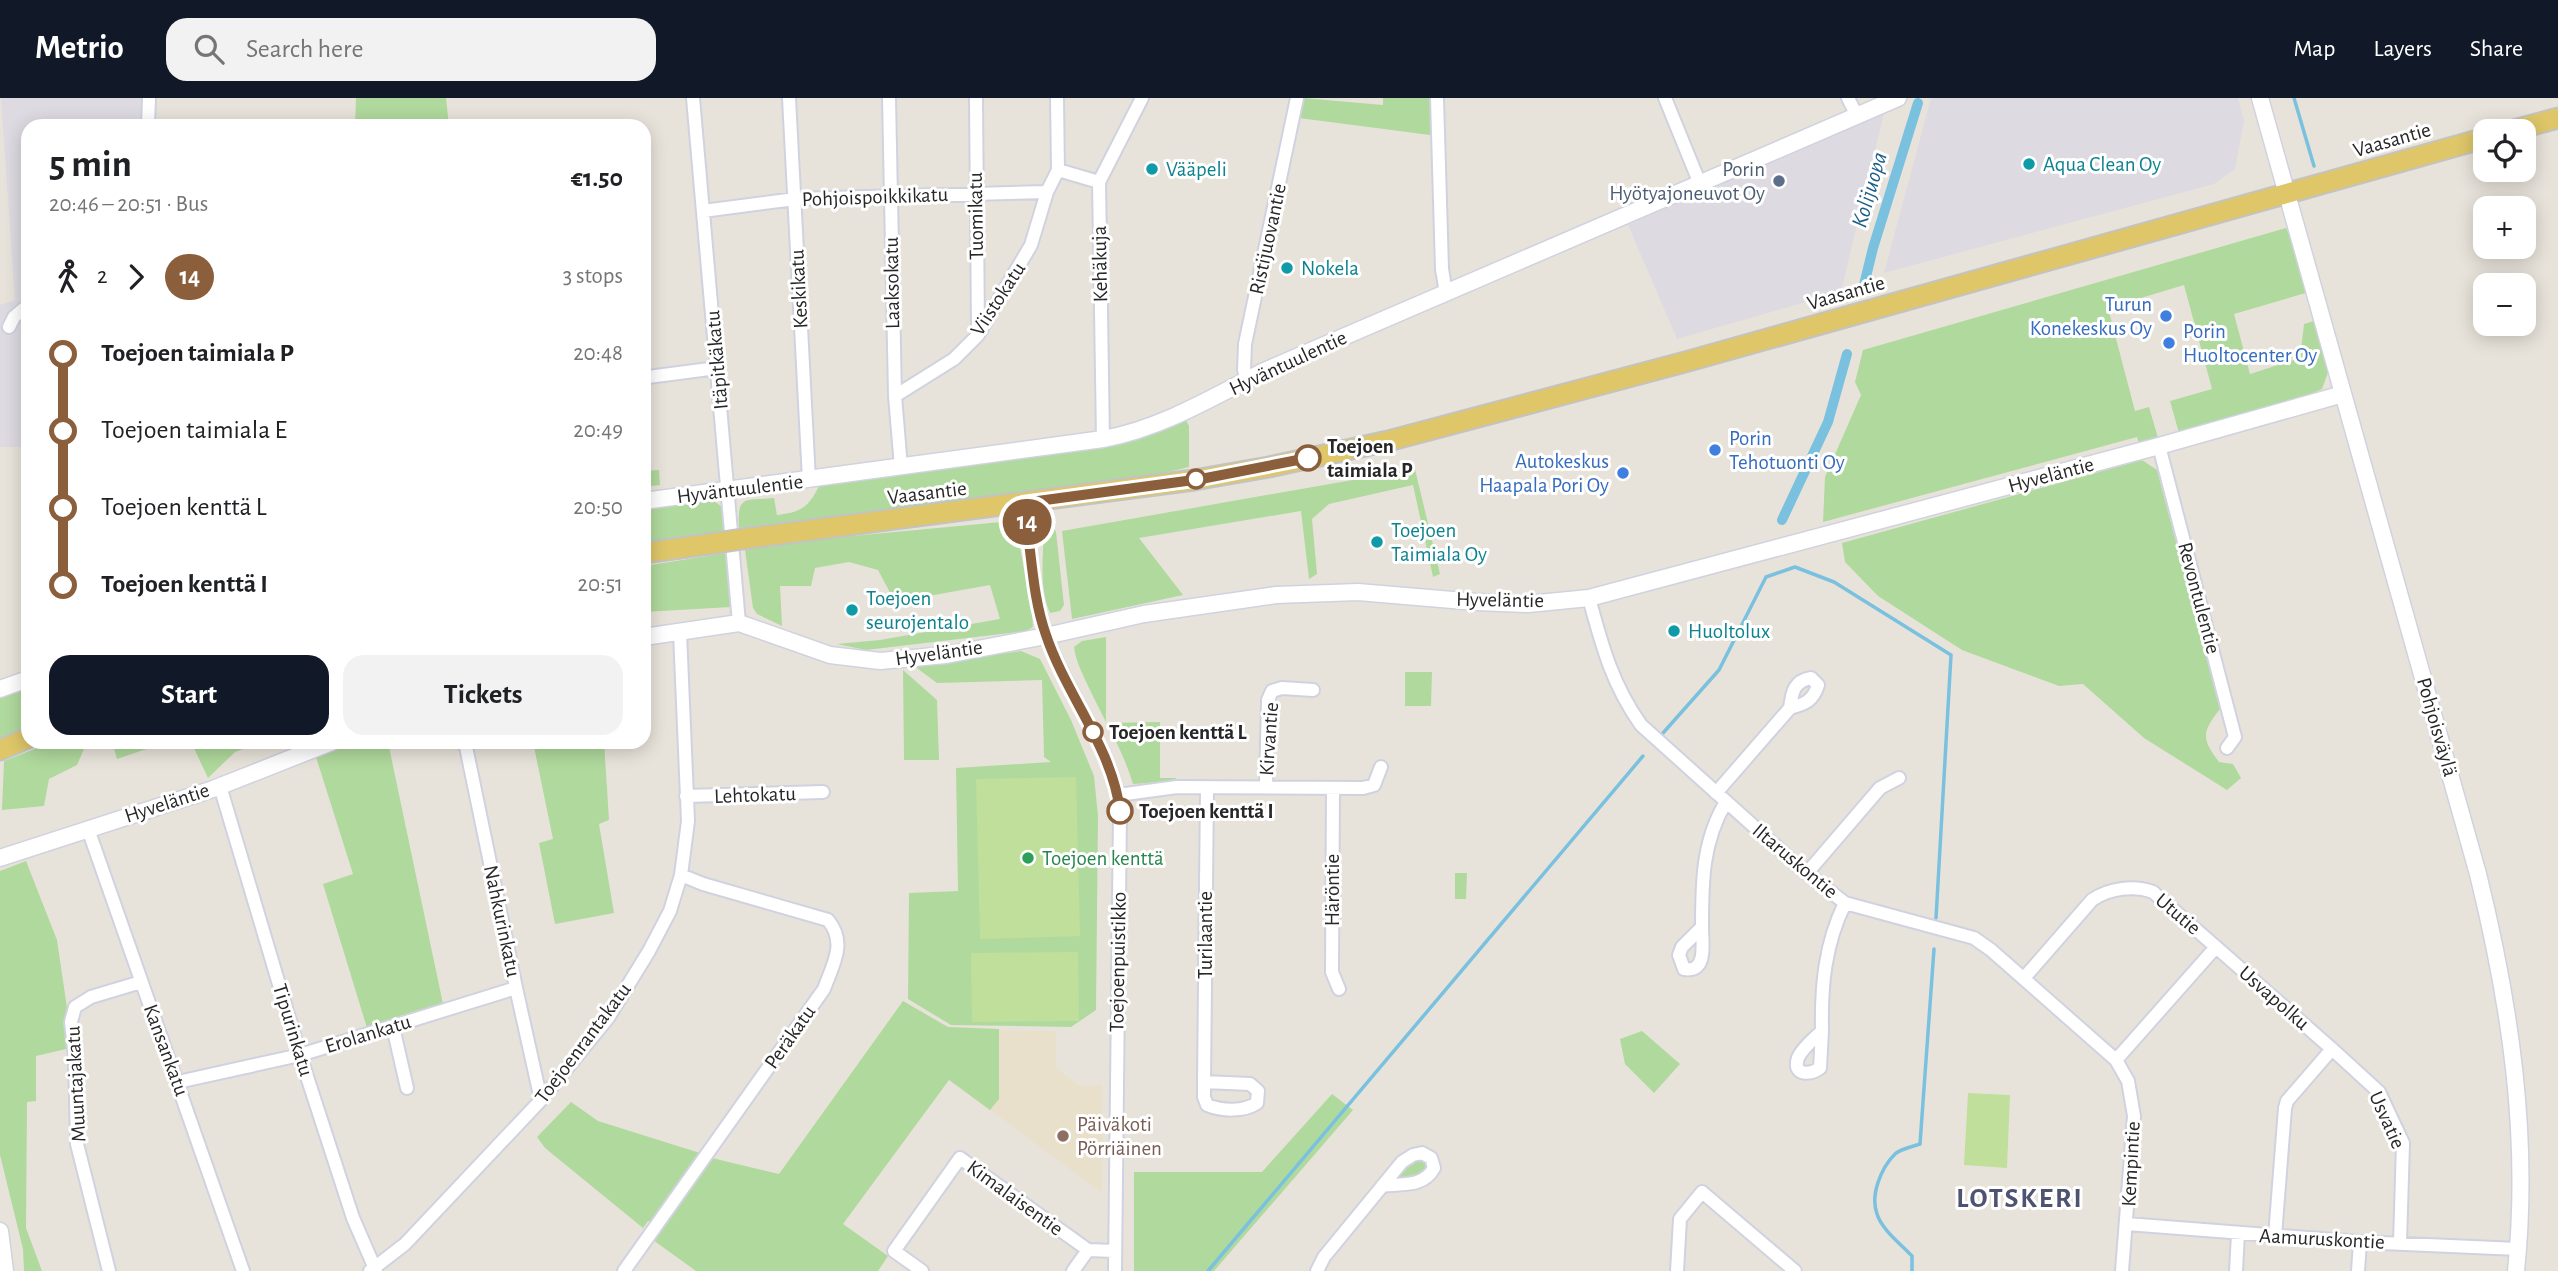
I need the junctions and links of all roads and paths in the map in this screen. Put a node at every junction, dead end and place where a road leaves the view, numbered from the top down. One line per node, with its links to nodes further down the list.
1 (149, 98): 16 (street)
2 (693, 98): 27 (street, Itäpitkäkatu)
3 (789, 98): 26 (street, Keskikatu)
4 (889, 98): 25 (street, Laaksokatu)
5 (976, 98): 24 (street, Tuomikatu)
6 (1057, 98): 19 (street)
7 (1142, 98): 20 (street, Kehäkuja)
8 (1297, 98): 34 (street, Ristijuovantie)
9 (1437, 98): 28 (street)
10 (1665, 98): 21 (street)
11 (1848, 98): 14 (street)
12 (1898, 98): 14 (street, Hyväntuulentie)
13 (2260, 98): 23 (street, Pohjoisväylä)
14 (1857, 116): 21 (street, Hyväntuulentie)
15 (2558, 118): 17 (main road)
16 (148, 119)
17 (2536, 124)
18 (2473, 141): 23 (main road, Vaasantie)
19 (1058, 170): 20 (street); 22 (street, Viistokatu)
20 (1099, 181): 37 (street, Kehäkuja)
21 (1700, 184): 28 (street, Hyväntuulentie)
22 (1047, 192): 24 (street, Pohjoispoikkikatu); 31 (street, Viistokatu)
23 (2286, 193): 35 (street, Pohjoisväylä); 43 (main road, Vaasantie)
24 (976, 194): 25 (street, Pohjoispoikkikatu); 31 (street, Tuomikatu)
25 (890, 196): 26 (street, Pohjoispoikkikatu); 36 (street, Laaksokatu)
26 (795, 199): 27 (street, Pohjoispoikkikatu); 40 (street, Keskikatu)
27 (704, 211): 32 (street, Itäpitkäkatu)
28 (1446, 293): 34 (street, Hyväntuulentie)
29 (21, 311): 30 (street)
30 (9, 327)
31 (978, 335): 36 (street, Viistokatu)
32 (717, 368): 33 (street); 41 (street, Itäpitkäkatu)
33 (651, 375)
34 (1247, 380): 37 (street, Hyväntuulentie)
35 (2343, 394): 38 (street, Hyveläntie); 97 (street, Pohjoisväylä)
36 (895, 396): 39 (street, Laaksokatu)
37 (1103, 439): 39 (street, Hyväntuulentie)
38 (2160, 446): 45 (street, Hyveläntie); 55 (street, Revontulentie)
39 (901, 467): 40 (street, Hyväntuulentie)
40 (809, 480): 41 (street, Hyväntuulentie)
41 (729, 491): 42 (street, Hyväntuulentie); 46 (street, Itäpitkäkatu)
42 (651, 500)
43 (1023, 503): 44 (main road, Vaasantie, bridge); 49 (street, Toejoenpuistikko)
44 (651, 552)
45 (1589, 598): 49 (street, Hyveläntie); 66 (street, Iltaruskontie)
46 (739, 623): 47 (street, Hyveläntie); 49 (street, Hyveläntie)
47 (680, 633): 48 (street, Hyveläntie); 68 (street, Toejoenrantakatu)
48 (651, 636)
49 (1046, 636): 67 (street, Toejoenpuistikko)
50 (21, 682): 51 (street)
51 (0, 689)
52 (1313, 690): 62 (street, Kirvantie)
53 (1790, 708): 66 (street)
54 (21, 741): 58 (main road)
55 (2227, 748)
56 (314, 749): 61 (street, Hyveläntie)
57 (466, 749): 79 (street, Nahkurinkatu)
58 (0, 750)
59 (1381, 767): 64 (street)
60 (1899, 778): 72 (street)
61 (219, 786): 70 (street, Hyveläntie); 84 (street, Tipurinkatu)
62 (1266, 786): 63 (street); 64 (street)
63 (1207, 788): 67 (street); 87 (street, Turilaantie)
64 (1333, 789): 80 (street, Häröntie)
65 (823, 792): 68 (street, Lehtokatu)
66 (1716, 793): 69 (street, Iltaruskontie)
67 (1118, 794): 99 (street, Toejoenpuistikko)
68 (686, 796): 73 (street, Toejoenrantakatu)
69 (1726, 802): 72 (street, Iltaruskontie); 75 (street)
70 (88, 829): 71 (street, Hyveläntie); 78 (street, Kansankatu)
71 (0, 858)
72 (1807, 873): 74 (street, Iltaruskontie)
73 (681, 875): 89 (street, Toejoenrantakatu); 104 (street, Peräkatu)
74 (1846, 903): 77 (street, Iltaruskontie); 82 (street)
75 (1702, 928)
76 (2216, 947): 77 (street, Ututie); 83 (street, Usvapolku); 85 (street, Ututie)
77 (2024, 978): 85 (street, Iltaruskontie)
78 (141, 982): 86 (street, Kansankatu); 102 (street, Muuntajakatu)
79 (516, 988): 81 (street, Erolankatu); 89 (street, Nahkurinkatu)
80 (1339, 989)
81 (393, 1027): 84 (street, Erolankatu); 88 (street)
82 (1822, 1031)
83 (2332, 1049): 94 (street); 96 (street, Usvatie)
84 (300, 1055): 86 (street, Erolankatu); 100 (street, Tipurinkatu)
85 (2116, 1060): 91 (street, Kempintie)
86 (178, 1082): 103 (street, Kansankatu)
87 (1204, 1082)
88 (407, 1088)
89 (541, 1100): 100 (street, Toejoenrantakatu)
90 (1382, 1186): 108 (street)
91 (2127, 1224): 93 (street, Aamuruskontie); 111 (street, Kempintie)
92 (0, 1231): 101 (street)
93 (2238, 1234): 94 (street, Aamuruskontie); 112 (street)
94 (2276, 1236): 95 (street, Aamuruskontie)
95 (2360, 1242): 96 (street, Aamuruskontie); 113 (street)
96 (2400, 1244): 97 (street, Aamuruskontie)
97 (2518, 1249): 114 (street, Pohjoisväylä)
98 (1088, 1250): 99 (street); 105 (street, Kimalaisentie); 106 (street)
99 (1115, 1251): 107 (street, Toejoenpuistikko)
100 (373, 1270)
101 (5, 1271)
102 (109, 1271)
103 (243, 1271)
104 (624, 1271)
105 (922, 1271)
106 (1073, 1271)
107 (1115, 1271)
108 (1317, 1271)
109 (1677, 1271): 110 (street)
110 (1795, 1271)
111 (2122, 1271)
112 (2236, 1271)
113 (2358, 1271)
114 (2516, 1271)

